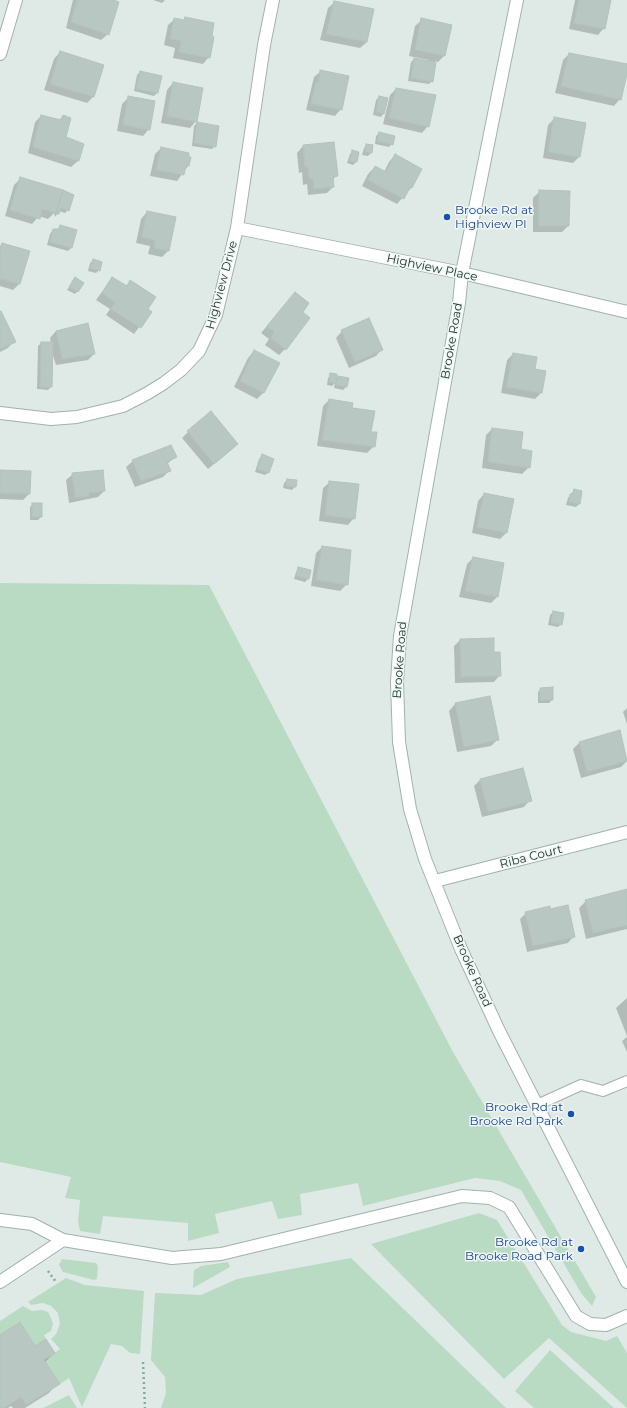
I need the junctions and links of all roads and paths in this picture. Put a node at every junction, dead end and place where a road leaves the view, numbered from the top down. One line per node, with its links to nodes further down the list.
1 (16, 0): 4 (street)
2 (273, 0): 5 (street, Highview Drive)
3 (517, 0): 6 (street, Brooke Road)
4 (0, 54)
5 (237, 228): 6 (street, Highview Place); 8 (street, Highview Drive)
6 (462, 273): 7 (street, Highview Place); 10 (street, Brooke Road)
7 (627, 312)
8 (0, 413)
9 (627, 832): 10 (street, Riba Court)
10 (435, 881): 12 (street, Brooke Road)
11 (627, 1081): 12 (lane)
12 (537, 1105): 16 (street, Brooke Road)
13 (0, 1220): 14 (street)
14 (63, 1240): 15 (street); 17 (street)
15 (0, 1282)
16 (627, 1282)
17 (627, 1316)
18 (143, 1362): 19 (path)
19 (145, 1408)

